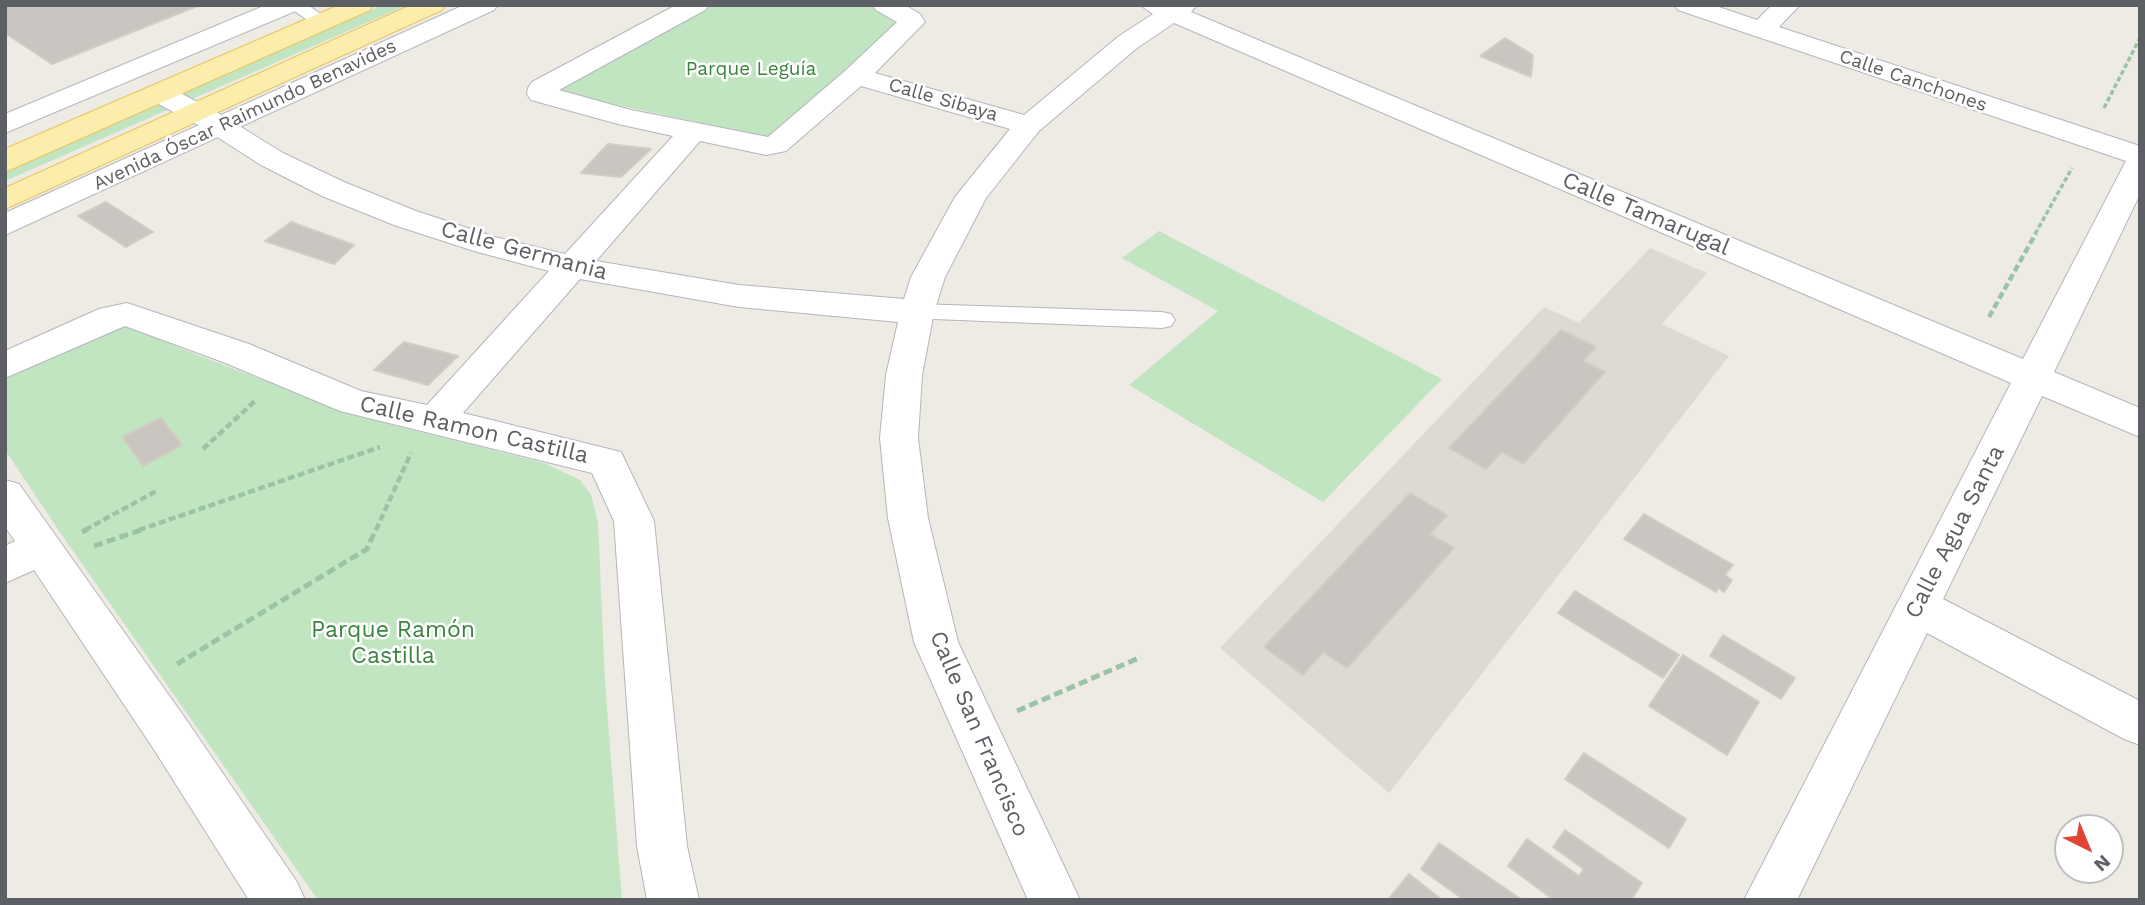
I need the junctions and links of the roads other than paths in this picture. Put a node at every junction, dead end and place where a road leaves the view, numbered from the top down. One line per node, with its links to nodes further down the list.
1 (289, 5): 18 (street)
2 (295, 5): 12 (lane)
3 (361, 5): 12 (main road)
4 (433, 5): 17 (main road, Avenida Óscar Raimundo Benavides)
5 (443, 5): 14 (street)
6 (485, 5): 14 (street, Avenida Óscar Raimundo Benavides)
7 (696, 5): 20 (street)
8 (885, 5): 15 (street)
9 (1687, 5): 13 (street, Calle Canchones)
10 (1787, 5): 13 (street)
11 (1169, 8): 19 (street, Calle San Francisco); 29 (street, Calle Tamarugal)
12 (323, 22): 16 (main road)
13 (1761, 30): 21 (street, Calle Canchones)
14 (407, 41): 17 (street, Avenida Óscar Raimundo Benavides)
15 (856, 76): 19 (street, Calle Sibaya); 20 (street)
16 (159, 93): 17 (street, Calle Germania); 22 (main road)
17 (209, 119): 24 (street, Avenida Óscar Raimundo Benavides); 25 (street, Calle Germania)
18 (5, 124)
19 (1029, 125): 26 (street, Calle San Francisco)
20 (693, 132): 25 (street)
21 (2140, 156)
22 (10, 159)
23 (2140, 163): 29 (street, Calle Agua Santa)
24 (6, 205)
25 (575, 267): 26 (street, Calle Germania); 31 (street)
26 (917, 312): 27 (lane); 38 (street, Calle San Francisco)
27 (1162, 320)
28 (5, 366): 31 (street, Calle Ramon Castilla)
29 (2033, 377): 30 (street, Calle Tamarugal); 34 (street, Calle Agua Santa)
30 (2140, 423)
31 (424, 428): 37 (street, Calle Ramon Castilla)
32 (5, 495): 33 (street)
33 (43, 553): 36 (street)
34 (1918, 607): 35 (street); 39 (street, Calle Agua Santa)
35 (2140, 724)
36 (279, 900)
37 (674, 900)
38 (1054, 900)
39 (1770, 900)

